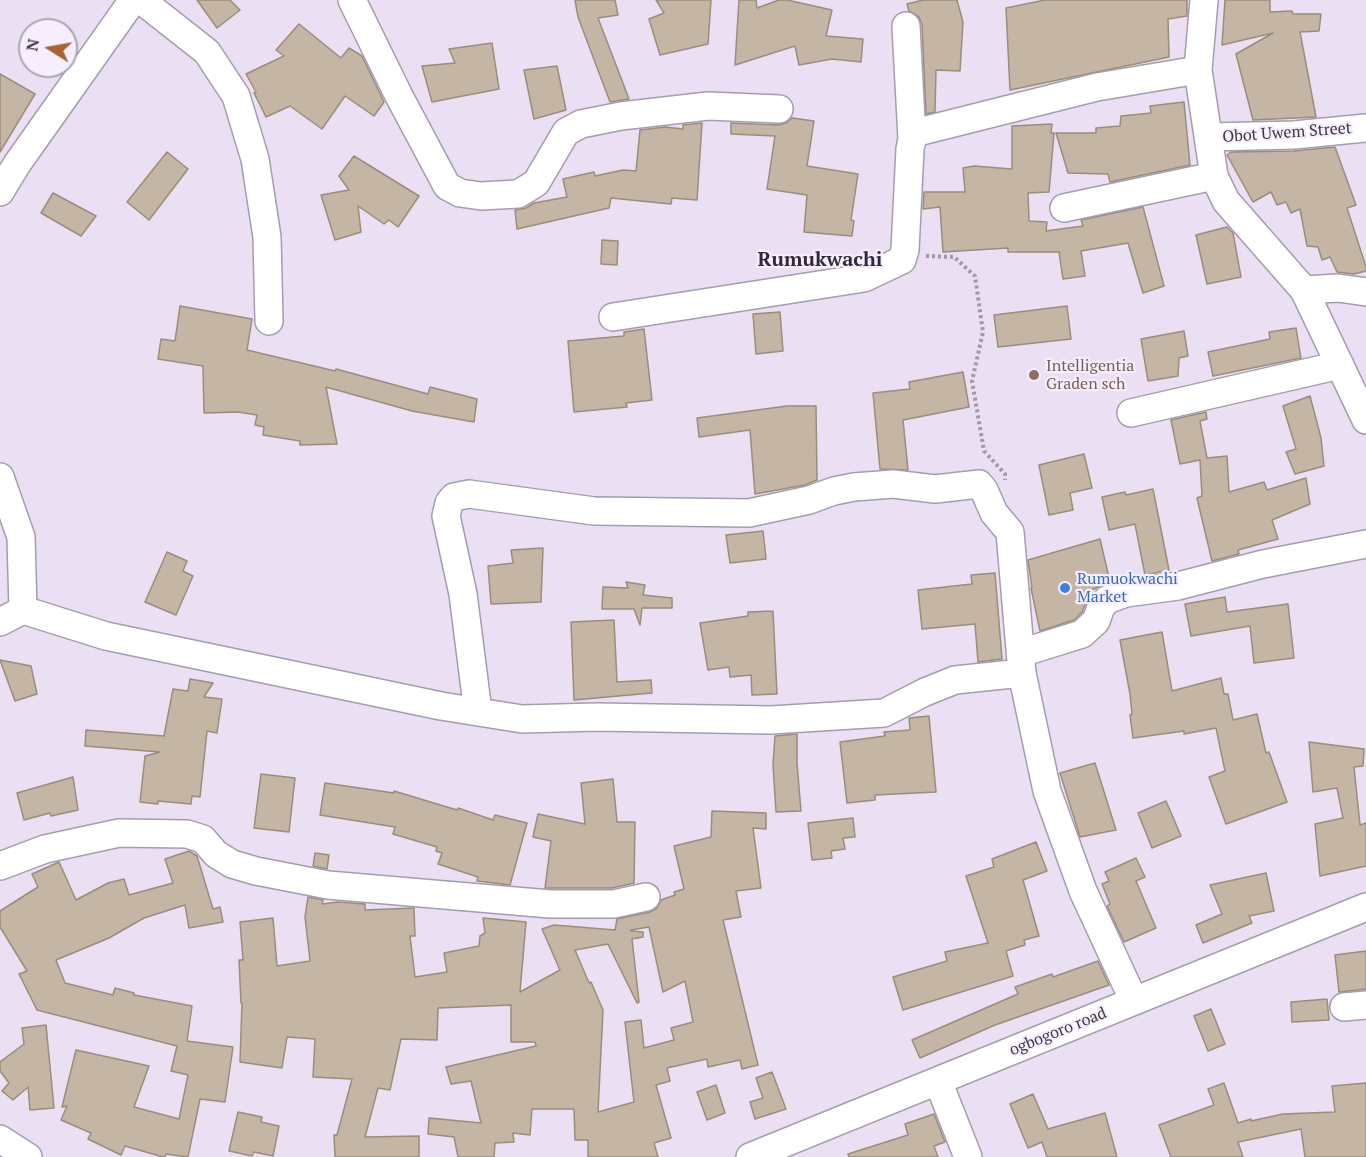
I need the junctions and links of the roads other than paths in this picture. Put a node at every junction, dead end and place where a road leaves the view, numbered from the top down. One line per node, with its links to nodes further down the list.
1 (134, 0): 12 (street)
2 (141, 0): 17 (street)
3 (352, 0): 7 (street)
4 (1204, 0): 6 (street)
5 (906, 26): 10 (street)
6 (1198, 70): 9 (street); 10 (street)
7 (779, 109)
8 (1366, 128): 9 (street, Obot Uwem Street)
9 (1209, 137): 11 (street)
10 (912, 139): 16 (street)
11 (1214, 176): 13 (street); 14 (street)
12 (0, 192)
13 (1064, 208)
14 (1304, 290): 15 (street); 18 (street)
15 (1366, 292)
16 (613, 317)
17 (269, 321)
18 (1340, 365): 19 (street); 20 (street)
19 (1131, 413)
20 (1366, 420)
21 (0, 477): 23 (street)
22 (1366, 544): 24 (street)
23 (11, 616): 25 (street)
24 (1022, 663): 25 (street); 25 (street); 29 (street)
25 (478, 712)
26 (0, 866): 27 (street)
27 (646, 897)
28 (1366, 907): 29 (street, ogbogoro road)
29 (1134, 1001): 30 (street, ogbogoro road)
30 (938, 1081): 33 (street, ogbogoro road); 34 (street)
31 (0, 1139): 32 (street)
32 (28, 1157)
33 (750, 1157)
34 (968, 1157)

